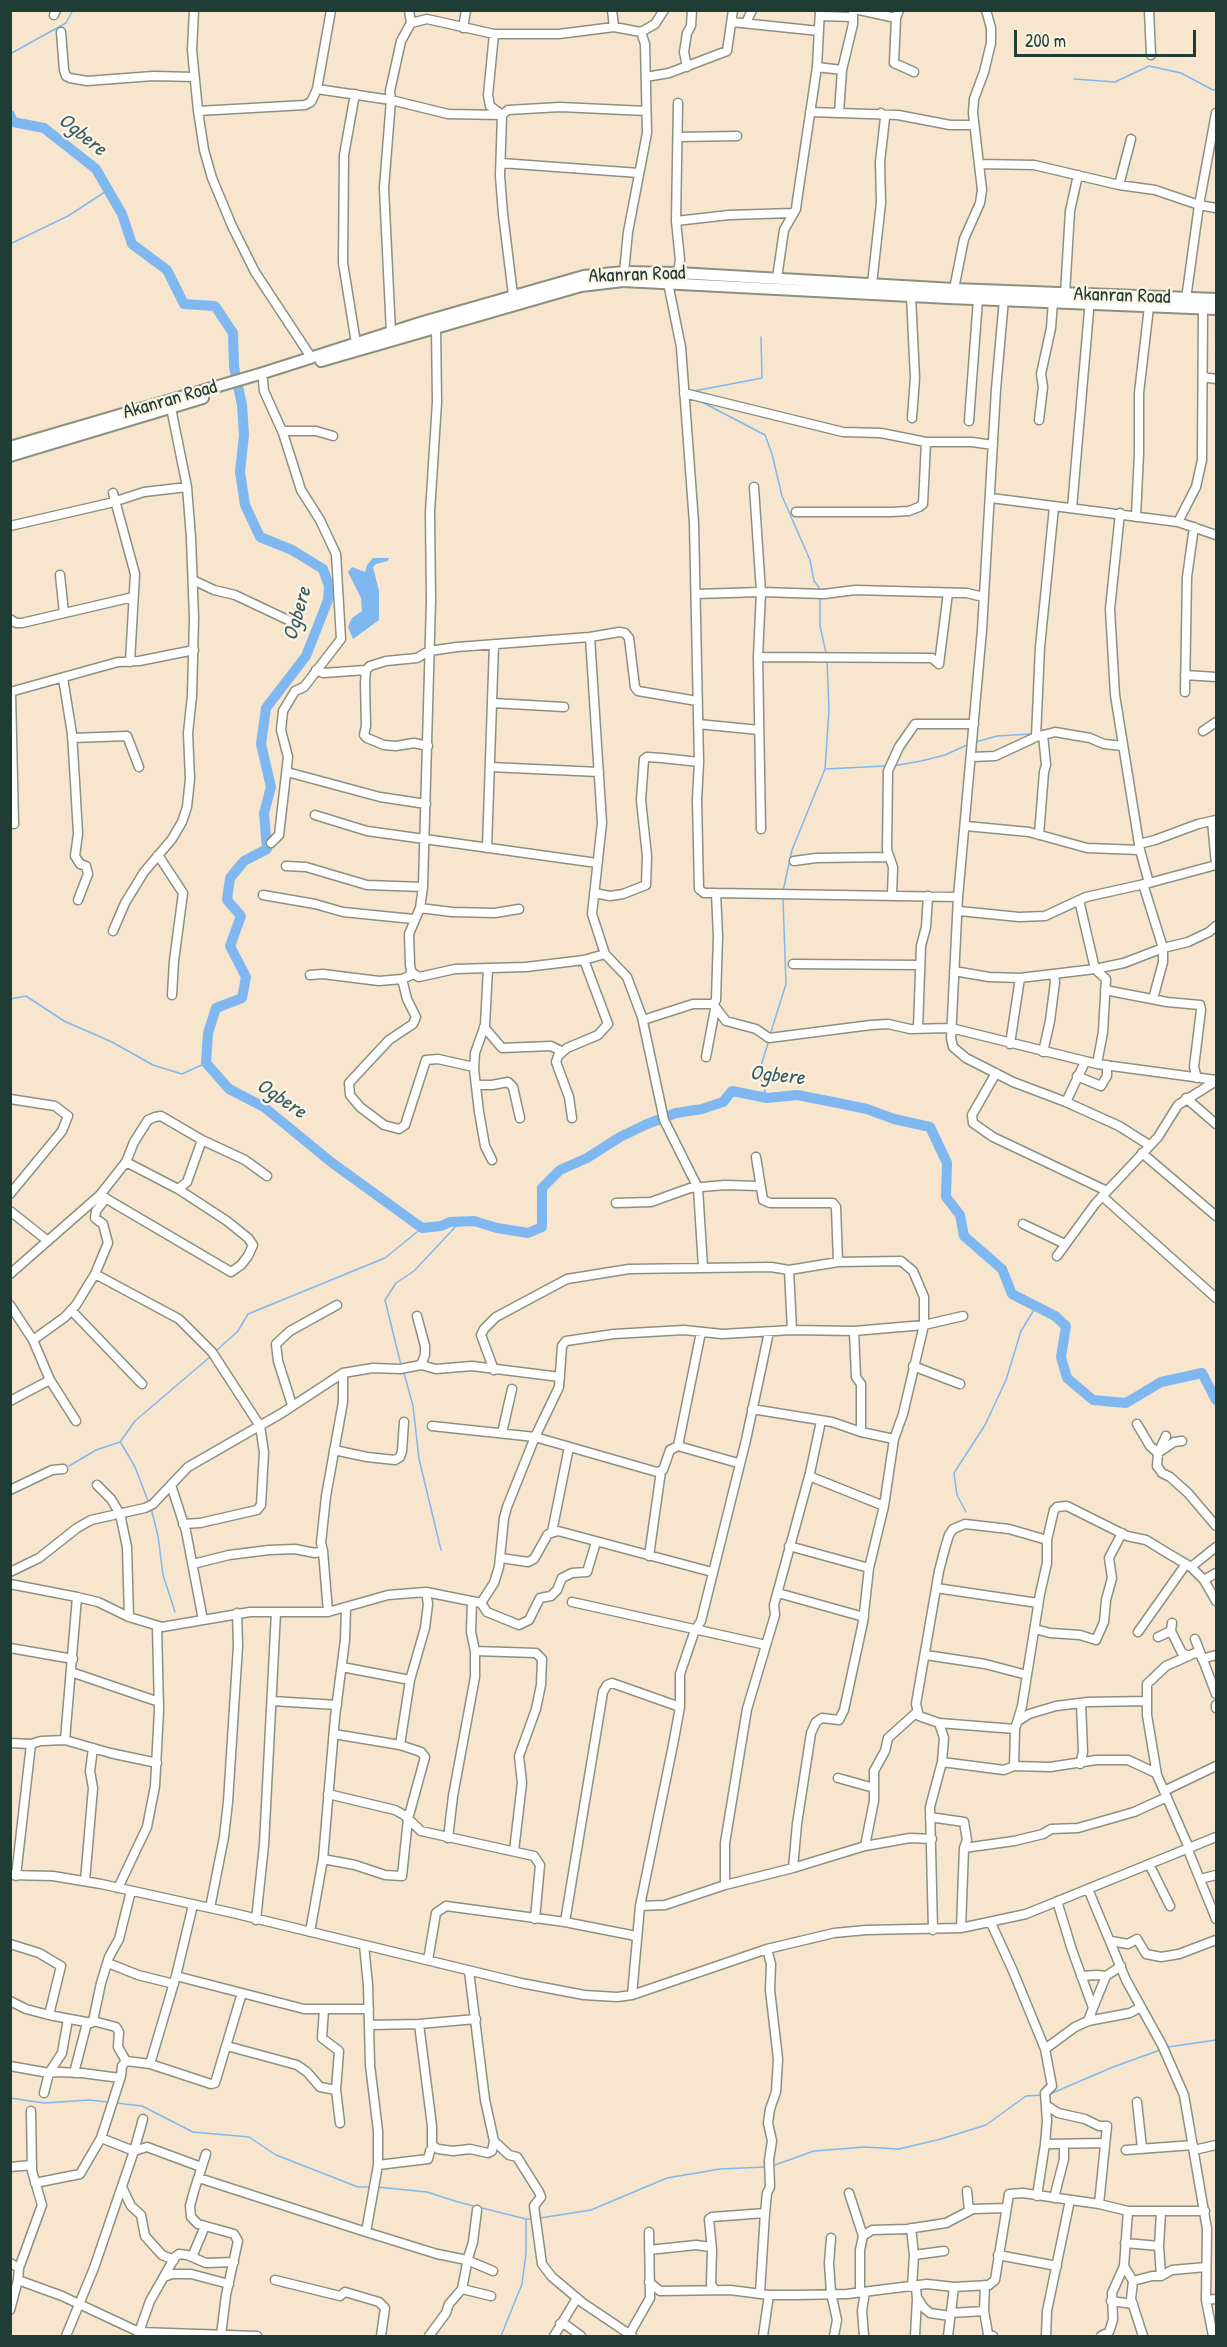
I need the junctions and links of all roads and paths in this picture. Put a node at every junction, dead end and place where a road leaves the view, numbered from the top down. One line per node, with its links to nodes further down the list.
1 (194, 10): 29 (street)
2 (331, 10): 31 (street)
3 (409, 10): 16 (street)
4 (466, 10): 19 (street)
5 (612, 10): 18 (street)
6 (663, 10): 22 (street)
7 (692, 10): 25 (street)
8 (733, 10): 15 (street)
9 (752, 10): 17 (street)
10 (986, 10): 42 (street)
11 (1149, 10): 24 (street)
12 (821, 13): 13 (street); 20 (street)
13 (855, 13): 14 (street); 27 (street)
14 (898, 14): 28 (street)
15 (732, 22): 17 (street); 25 (street)
16 (411, 23): 19 (street); 33 (street)
17 (746, 23): 20 (street)
18 (614, 27): 22 (street); 23 (street)
19 (462, 28): 23 (street)
20 (819, 31): 26 (street)
21 (61, 32): 29 (street)
22 (640, 32): 30 (street)
23 (494, 34): 41 (street)
24 (1151, 55)
25 (687, 67): 30 (street)
26 (817, 67): 27 (street); 37 (street)
27 (842, 70): 38 (street)
28 (914, 72)
29 (194, 77): 35 (street)
30 (646, 77): 36 (street)
31 (317, 89): 32 (street); 35 (street)
32 (355, 94): 33 (street); 76 (street)
33 (391, 100): 41 (street); 75 (street)
34 (678, 103): 44 (street)
35 (198, 111): 77 (street)
36 (646, 111): 41 (street); 48 (street)
37 (810, 112): 38 (street); 53 (street)
38 (839, 113): 39 (street)
39 (881, 113): 42 (street); 60 (street)
40 (1216, 113): 51 (street)
41 (502, 116): 46 (street)
42 (974, 125): 47 (street)
43 (738, 136): 44 (street)
44 (679, 137): 54 (street)
45 (1131, 139): 50 (street)
46 (501, 163): 48 (street); 63 (street)
47 (980, 164): 49 (street); 61 (street)
48 (639, 173): 55 (street)
49 (1078, 175): 50 (street); 62 (street)
50 (1119, 185): 51 (street)
51 (1199, 205): 52 (street); 68 (street)
52 (1216, 207)
53 (793, 213): 54 (street); 57 (street)
54 (676, 221): 56 (street)
55 (624, 272): 56 (main road, Akanran Road); 63 (main road, Akanran Road)
56 (678, 273): 58 (main road, Akanran Road)
57 (777, 278): 58 (main road, Akanran Road); 60 (main road, Akanran Road)
58 (697, 279): 59 (main road, Akanran Road); 64 (main road, Akanran Road)
59 (668, 283): 74 (main road, Akanran Road); 83 (street)
60 (872, 284): 61 (main road, Akanran Road)
61 (954, 289): 62 (main road, Akanran Road)
62 (1065, 294): 67 (main road, Akanran Road)
63 (513, 296): 75 (main road, Akanran Road)
64 (911, 296): 65 (main road, Akanran Road); 85 (street)
65 (978, 299): 66 (main road, Akanran Road); 87 (street)
66 (1004, 299): 70 (main road, Akanran Road); 92 (street)
67 (1090, 299): 68 (main road, Akanran Road); 70 (main road, Akanran Road); 71 (main road, Akanran Road); 100 (street)
68 (1186, 299): 69 (main road, Akanran Road)
69 (1216, 299)
70 (1053, 301): 86 (street)
71 (1149, 307): 72 (main road, Akanran Road); 103 (street)
72 (1203, 308): 73 (main road, Akanran Road); 78 (street)
73 (1216, 309)
74 (436, 327): 80 (main road, Akanran Road); 121 (street)
75 (391, 333): 76 (main road, Akanran Road)
76 (356, 343): 77 (main road, Akanran Road)
77 (311, 357): 81 (main road, Akanran Road)
78 (1203, 377): 79 (street); 104 (street)
79 (1216, 379)
80 (263, 380): 81 (main road, Akanran Road); 89 (street)
81 (241, 382): 82 (main road, Akanran Road)
82 (229, 386): 84 (main road, Akanran Road); 88 (main road, Akanran Road)
83 (684, 393): 91 (street); 112 (street)
84 (171, 408): 88 (main road, Akanran Road); 95 (street)
85 (912, 418)
86 (1040, 420)
87 (969, 421)
88 (88, 428): 93 (main road, Akanran Road); 94 (main road, Akanran Road)
89 (282, 431): 90 (street); 124 (street)
90 (333, 436)
91 (926, 442): 92 (street); 101 (street)
92 (993, 445): 98 (street)
93 (10, 447)
94 (10, 456)
95 (187, 487): 97 (street); 109 (street)
96 (754, 487): 110 (street)
97 (115, 497): 105 (street); 113 (street)
98 (991, 498): 99 (street); 114 (street)
99 (1054, 507): 100 (street); 139 (street)
100 (1072, 508): 102 (street)
101 (796, 512)
102 (1120, 513): 103 (street); 142 (street)
103 (1136, 517): 104 (street)
104 (1178, 522): 106 (street)
105 (10, 526)
106 (1194, 527): 107 (street); 126 (street)
107 (1216, 535)
108 (60, 575): 115 (street)
109 (193, 580): 117 (street); 120 (street)
110 (761, 592): 111 (street); 112 (street); 122 (street)
111 (948, 593): 114 (street); 122 (street)
112 (696, 594): 131 (street)
113 (133, 597): 115 (street); 123 (street)
114 (983, 597): 136 (street)
115 (64, 613): 116 (street)
116 (10, 619)
117 (288, 620)
118 (590, 637): 119 (street); 131 (street); 147 (street)
119 (494, 644): 121 (street); 132 (street)
120 (194, 650): 123 (street); 161 (street)
121 (429, 651): 125 (street); 141 (street)
122 (758, 657): 137 (street)
123 (130, 662): 128 (street)
124 (316, 670): 125 (street); 148 (street)
125 (366, 670): 141 (street)
126 (1185, 675): 127 (street); 130 (street)
127 (1216, 677)
128 (63, 678): 129 (street); 140 (street)
129 (11, 692): 149 (street)
130 (1185, 692)
131 (697, 701): 135 (street)
132 (493, 704): 133 (street); 146 (street)
133 (564, 707)
134 (1216, 722): 138 (street)
135 (698, 724): 137 (street); 144 (street)
136 (974, 724): 143 (street); 162 (street)
137 (759, 730): 155 (street)
138 (1203, 731)
139 (1039, 736): 142 (street); 143 (street); 156 (street)
140 (72, 738): 145 (street); 175 (street)
141 (428, 746): 150 (street)
142 (1122, 746): 159 (street)
143 (972, 757): 154 (street)
144 (699, 762): 169 (street); 170 (street)
145 (139, 766)
146 (490, 767): 147 (street); 160 (street)
147 (599, 771): 164 (street)
148 (286, 772): 150 (street); 158 (street)
149 (12, 784): 153 (street)
150 (426, 804): 157 (street)
151 (315, 814): 157 (street)
152 (1214, 821): 159 (street); 165 (street)
153 (14, 824)
154 (966, 826): 156 (street); 174 (street)
155 (761, 829)
156 (1039, 835): 159 (street)
157 (424, 840): 160 (street); 168 (street)
158 (272, 843)
159 (1139, 847): 167 (street)
160 (487, 848): 164 (street)
161 (158, 855): 182 (street); 197 (street)
162 (889, 857): 163 (street); 172 (street)
163 (794, 861)
164 (597, 863): 169 (street)
165 (1216, 865): 167 (street)
166 (286, 867): 168 (street)
167 (1146, 884): 176 (street); 183 (street)
168 (423, 887): 177 (street)
169 (594, 893): 184 (street)
170 (716, 893): 172 (street); 199 (street)
171 (263, 895): 180 (street)
172 (892, 896): 173 (street)
173 (928, 896): 174 (street); 187 (street)
174 (958, 897): 179 (street)
175 (78, 900)
176 (1079, 900): 179 (street); 189 (street)
177 (420, 908): 178 (street); 180 (street)
178 (519, 909)
179 (959, 911): 190 (street)
180 (413, 919): 191 (street)
181 (1216, 926): 183 (street)
182 (113, 931)
183 (1163, 948): 189 (street); 198 (street)
184 (605, 954): 185 (street); 200 (street)
185 (584, 960): 188 (street); 205 (street)
186 (794, 964): 187 (street)
187 (920, 965): 202 (street)
188 (488, 969): 191 (street); 201 (street)
189 (1095, 969): 193 (street); 196 (street)
190 (954, 971): 194 (street); 203 (street)
191 (414, 974): 195 (street)
192 (309, 975): 195 (street)
193 (1054, 975): 194 (street); 206 (street)
194 (1020, 978): 204 (street)
195 (402, 979): 212 (street)
196 (1105, 990): 198 (street); 209 (street)
197 (172, 995)
198 (1153, 999): 211 (street)
199 (714, 1007): 200 (street); 202 (street); 207 (street)
200 (643, 1020): 234 (street)
201 (484, 1027): 205 (street); 212 (street)
202 (918, 1028): 203 (street)
203 (951, 1028): 204 (street); 213 (street)
204 (1010, 1044): 206 (street)
205 (561, 1051): 224 (street)
206 (1043, 1052): 208 (street)
207 (706, 1057)
208 (1085, 1062): 209 (street); 214 (street)
209 (1096, 1065): 210 (street)
210 (1107, 1065): 214 (street); 215 (street)
211 (1194, 1066): 215 (street); 216 (street)
212 (474, 1067): 218 (street)
213 (996, 1073): 222 (street); 237 (street)
214 (1077, 1076): 222 (street)
215 (1186, 1077): 216 (street)
216 (1200, 1079): 217 (street); 219 (street)
217 (1216, 1081): 219 (street)
218 (477, 1085): 223 (street); 230 (street)
219 (1205, 1089): 220 (street)
220 (1186, 1098): 225 (street); 227 (street)
221 (10, 1099): 236 (street)
222 (1066, 1102): 227 (street)
223 (520, 1118)
224 (572, 1118)
225 (1216, 1124)
226 (202, 1140): 231 (street); 232 (street); 235 (street)
227 (1149, 1145): 228 (street)
228 (1142, 1154): 237 (street); 241 (street)
229 (756, 1157): 233 (street)
230 (492, 1160)
231 (126, 1162): 235 (street); 238 (street)
232 (267, 1176)
233 (759, 1186): 234 (street); 246 (street)
234 (698, 1188): 239 (street); 247 (street)
235 (181, 1189): 238 (street)
236 (10, 1194)
237 (1104, 1194): 244 (street); 251 (street)
238 (103, 1197): 243 (street); 250 (street)
239 (616, 1203)
240 (10, 1211): 243 (street)
241 (1216, 1216)
242 (1023, 1224): 244 (street)
243 (48, 1241): 249 (street)
244 (1065, 1244): 245 (street)
245 (1057, 1256)
246 (838, 1262): 248 (street); 257 (street)
247 (703, 1268): 248 (street); 265 (street)
248 (789, 1270): 258 (street)
249 (10, 1274)
250 (95, 1274): 254 (street); 279 (street)
251 (1216, 1297)
252 (10, 1305): 262 (street)
253 (337, 1305): 273 (street)
254 (71, 1310): 262 (street); 269 (street)
255 (417, 1316): 263 (street)
256 (963, 1316): 257 (street)
257 (924, 1325): 259 (street); 264 (street)
258 (792, 1330): 259 (street); 261 (street)
259 (854, 1331): 281 (street)
260 (701, 1332): 261 (street); 267 (street); 287 (street)
261 (769, 1332): 274 (street)
262 (33, 1340): 268 (street)
263 (421, 1365): 265 (street); 266 (street)
264 (913, 1366): 270 (street); 285 (street)
265 (494, 1370): 267 (street)
266 (343, 1373): 273 (street); 289 (street)
267 (560, 1377): 284 (street)
268 (50, 1380): 272 (street); 276 (street)
269 (142, 1384)
270 (960, 1384)
271 (512, 1389): 282 (street)
272 (10, 1401)
273 (292, 1405): 279 (street)
274 (752, 1409): 275 (street); 291 (street)
275 (821, 1420): 281 (street); 294 (street)
276 (76, 1421)
277 (404, 1422): 289 (street)
278 (1137, 1424): 290 (street)
279 (260, 1426): 296 (street); 300 (street)
280 (432, 1426): 282 (street)
281 (861, 1432): 285 (street)
282 (502, 1433): 284 (street)
283 (1166, 1436): 290 (street)
284 (535, 1437): 288 (street); 310 (street)
285 (894, 1439): 298 (street)
286 (1182, 1441): 290 (street)
287 (678, 1446): 291 (street); 293 (street)
288 (569, 1447): 293 (street); 302 (street)
289 (334, 1450): 308 (street)
290 (1158, 1453): 301 (street)
291 (738, 1462): 315 (street)
292 (63, 1469): 297 (street)
293 (661, 1471): 309 (street)
294 (809, 1476): 298 (street); 306 (street)
295 (97, 1485): 299 (street)
296 (171, 1485): 299 (street); 300 (street)
297 (10, 1490)
298 (884, 1506): 313 (street)
299 (120, 1514): 314 (street); 331 (street)
300 (183, 1524): 311 (street)
301 (1216, 1526)
302 (552, 1532): 305 (street); 310 (street)
303 (1122, 1533): 304 (street); 312 (street); 335 (street)
304 (1047, 1540): 319 (street); 326 (street)
305 (596, 1542): 309 (street); 324 (street)
306 (789, 1546): 313 (street); 321 (street)
307 (1216, 1547): 312 (street)
308 (323, 1551): 311 (street); 329 (street)
309 (649, 1556): 315 (street)
310 (501, 1558): 324 (street)
311 (193, 1564): 333 (street)
312 (1188, 1565): 317 (street); 337 (street)
313 (870, 1568): 332 (street)
314 (10, 1572)
315 (712, 1572): 336 (street)
316 (1216, 1573): 317 (street)
317 (1204, 1580): 323 (street)
318 (10, 1584): 322 (street)
319 (936, 1588): 326 (street); 343 (street)
320 (426, 1592): 324 (street); 327 (street); 351 (street)
321 (777, 1593): 332 (street); 340 (street)
322 (77, 1597): 331 (street); 347 (street)
323 (1216, 1601)
324 (477, 1602): 342 (street)
325 (572, 1602): 336 (street)
326 (1038, 1604): 335 (street)
327 (346, 1607): 329 (street); 348 (street)
328 (276, 1612): 329 (street); 330 (street); 353 (street)
329 (328, 1612)
330 (237, 1613): 333 (street); 403 (street)
331 (129, 1617): 334 (street)
332 (864, 1617): 389 (street)
333 (203, 1620): 334 (street)
334 (157, 1626): 355 (street)
335 (1035, 1629): 350 (street)
336 (695, 1630): 340 (street); 358 (street)
337 (1138, 1632)
338 (1158, 1637): 345 (street)
339 (1195, 1640): 346 (street)
340 (766, 1645): 394 (street)
341 (10, 1648): 347 (street)
342 (475, 1651): 381 (street); 386 (street)
343 (926, 1655): 350 (street); 359 (street)
344 (1216, 1655): 346 (street)
345 (1189, 1656): 346 (street); 354 (street)
346 (1201, 1656): 352 (street)
347 (73, 1659): 349 (street)
348 (342, 1667): 351 (street); 357 (street)
349 (71, 1672): 355 (street); 363 (street)
350 (1027, 1674): 361 (street)
351 (410, 1680): 366 (street)
352 (1216, 1694)
353 (272, 1701): 357 (street); 406 (street)
354 (1147, 1701): 356 (street); 373 (street)
355 (159, 1702): 369 (street)
356 (1081, 1703): 361 (street); 370 (street)
357 (337, 1705): 362 (street)
358 (680, 1707): 400 (street); 407 (street)
359 (917, 1712): 360 (street); 375 (street)
360 (939, 1723): 361 (street); 368 (street)
361 (1017, 1725): 371 (street)
362 (334, 1734): 366 (street); 376 (street)
363 (65, 1740): 365 (street); 367 (street)
364 (10, 1743): 365 (street)
365 (31, 1744): 391 (street)
366 (400, 1745): 379 (street)
367 (93, 1749): 369 (street); 393 (street)
368 (942, 1762): 371 (street); 378 (street)
369 (157, 1763): 395 (street)
370 (1080, 1764): 371 (street); 373 (street)
371 (1014, 1766)
372 (1216, 1766): 377 (street)
373 (1156, 1773): 377 (street)
374 (838, 1778): 375 (street)
375 (874, 1788): 383 (street)
376 (328, 1794): 379 (street); 387 (street)
377 (1166, 1794): 384 (street); 385 (street)
378 (930, 1817): 382 (street); 384 (street)
379 (408, 1819): 381 (street); 387 (street)
380 (1216, 1837): 385 (street)
381 (448, 1838): 386 (street)
382 (932, 1839): 383 (street); 410 (street)
383 (864, 1846): 389 (street)
384 (964, 1848): 409 (street)
385 (1189, 1849): 388 (street); 392 (street)
386 (514, 1851): 404 (street)
387 (323, 1859): 411 (street)
388 (1149, 1864): 396 (street); 401 (street)
389 (793, 1868): 394 (street)
390 (1216, 1875): 392 (street)
391 (13, 1876): 393 (street)
392 (1200, 1879): 402 (street)
393 (85, 1881): 395 (street)
394 (725, 1886): 400 (street)
395 (118, 1888): 397 (street)
396 (1088, 1889): 398 (street); 414 (street)
397 (131, 1891): 399 (street); 419 (street)
398 (1057, 1901): 408 (street); 422 (street)
399 (193, 1905): 403 (street); 424 (street)
400 (640, 1906): 412 (street)
401 (1170, 1906)
402 (1213, 1906): 405 (street)
403 (210, 1908): 406 (street)
404 (535, 1919): 407 (street); 418 (street)
405 (1216, 1919)
406 (256, 1920): 411 (street)
407 (566, 1922): 412 (street)
408 (991, 1923): 409 (street); 440 (street)
409 (961, 1929): 410 (street)
410 (933, 1930): 417 (street)
411 (310, 1932): 416 (street)
412 (636, 1936): 426 (street)
413 (1216, 1940): 414 (street)
414 (1111, 1941): 420 (street)
415 (10, 1944): 432 (street)
416 (364, 1945): 418 (street); 431 (street)
417 (767, 1949): 426 (street); 485 (street)
418 (428, 1960): 421 (street)
419 (108, 1963): 424 (street); 436 (street)
420 (1121, 1966): 423 (street); 428 (street)
421 (469, 1971): 426 (street); 434 (street)
422 (1082, 1976): 423 (street); 429 (street)
423 (1106, 1976): 429 (street)
424 (175, 1980): 425 (street); 442 (street)
425 (242, 1993): 430 (street); 439 (street)
426 (632, 1995)
427 (10, 2001): 432 (street)
428 (1141, 2007): 435 (street); 460 (street)
429 (1094, 2008): 435 (street)
430 (324, 2009): 431 (street); 447 (street)
431 (369, 2009): 438 (street)
432 (49, 2015): 433 (street)
433 (68, 2019): 436 (street); 444 (street)
434 (476, 2019): 437 (street); 455 (street)
435 (1088, 2021): 440 (street)
436 (90, 2022): 441 (street); 445 (street)
437 (420, 2024): 438 (street); 455 (street)
438 (369, 2025): 469 (street)
439 (227, 2046): 442 (street); 447 (street)
440 (1045, 2049): 449 (street)
441 (126, 2061): 442 (street); 446 (street)
442 (150, 2064)
443 (10, 2066): 444 (street)
444 (50, 2073): 445 (street); 448 (street)
445 (74, 2073): 446 (street)
446 (120, 2078): 454 (street)
447 (336, 2090): 453 (street)
448 (44, 2093)
449 (1046, 2099): 456 (street); 457 (street)
450 (1137, 2102): 461 (street)
451 (31, 2111): 466 (street)
452 (143, 2119): 463 (street)
453 (340, 2123)
454 (101, 2138): 463 (street); 471 (street)
455 (494, 2141): 526 (street)
456 (1105, 2143): 458 (street); 478 (street)
457 (1045, 2144): 458 (street); 475 (street)
458 (1064, 2144): 476 (street)
459 (1216, 2145): 460 (street)
460 (1194, 2147): 461 (street); 483 (street)
461 (1142, 2148): 462 (street)
462 (1126, 2150)
463 (134, 2151): 468 (street); 472 (street)
464 (430, 2151): 469 (street)
465 (206, 2154): 468 (street)
466 (32, 2165): 467 (street); 471 (street)
467 (10, 2167)
468 (201, 2167): 470 (street)
469 (378, 2169): 488 (street)
470 (199, 2178): 486 (street); 488 (street)
471 (35, 2183): 507 (street)
472 (122, 2187): 500 (street); 533 (street)
473 (967, 2191): 481 (street)
474 (849, 2193): 490 (street)
475 (1037, 2196): 476 (street); 479 (street)
476 (1054, 2198): 477 (street)
477 (1070, 2200): 478 (street); 504 (street)
478 (1099, 2204): 482 (street)
479 (1005, 2208): 481 (street); 498 (street)
480 (477, 2210): 501 (street)
481 (969, 2211): 487 (street)
482 (1128, 2211): 484 (street); 492 (street)
483 (1205, 2211): 484 (street); 506 (street)
484 (1161, 2212): 493 (street)
485 (765, 2213): 494 (street); 523 (street)
486 (205, 2226): 499 (street); 502 (street)
487 (911, 2229): 490 (street); 497 (street)
488 (366, 2232): 501 (street)
489 (649, 2232): 495 (street)
490 (863, 2233): 522 (street)
491 (831, 2238): 524 (street)
492 (1125, 2243): 493 (street); 505 (street)
493 (1159, 2246): 510 (street)
494 (710, 2247): 495 (street); 520 (street)
495 (649, 2250): 514 (street)
496 (944, 2251): 497 (street)
497 (914, 2255): 517 (street)
498 (998, 2255): 504 (street); 516 (street)
499 (192, 2257): 500 (street); 502 (street)
500 (174, 2260): 509 (street)
501 (467, 2260): 508 (street); 519 (street)
502 (234, 2262): 515 (street)
503 (10, 2264): 507 (street)
504 (1057, 2266): 553 (street)
505 (1124, 2266): 513 (street); 530 (street)
506 (1206, 2267): 510 (street); 531 (street)
507 (20, 2268): 511 (street)
508 (493, 2271)
509 (164, 2277): 515 (street); 538 (street)
510 (1161, 2277): 513 (street)
511 (18, 2280): 533 (street); 534 (street)
512 (275, 2280): 540 (street)
513 (1133, 2281): 532 (street)
514 (649, 2282): 521 (street); 527 (street)
515 (228, 2284): 539 (street)
516 (985, 2285): 518 (street); 535 (street)
517 (914, 2287): 518 (street); 522 (street); 528 (street)
518 (954, 2287): 536 (street)
519 (462, 2289): 525 (street); 544 (street)
520 (715, 2290): 521 (street); 523 (street)
521 (660, 2291): 527 (street)
522 (863, 2292): 524 (street); 549 (street)
523 (764, 2294): 524 (street); 547 (street)
524 (831, 2294): 548 (street)
525 (491, 2296)
526 (577, 2298): 537 (street); 541 (street)
527 (650, 2298): 541 (street)
528 (917, 2299): 536 (street); 550 (street)
529 (1216, 2299): 531 (street)
530 (1111, 2301): 532 (street); 554 (street)
531 (1206, 2301): 556 (street)
532 (1133, 2304): 555 (street)
533 (79, 2305): 538 (street); 542 (street)
534 (10, 2310)
535 (984, 2311): 536 (street); 552 (street)
536 (950, 2314): 551 (street)
537 (560, 2324): 545 (street); 546 (street)
538 (138, 2334): 539 (street)
539 (221, 2335): 543 (street)
540 (382, 2336)
541 (630, 2336)
542 (66, 2337)
543 (257, 2337)
544 (429, 2337)
545 (554, 2337)
546 (580, 2337)
547 (763, 2337)
548 (834, 2337)
549 (864, 2337)
550 (915, 2337)
551 (948, 2337)
552 (993, 2337)
553 (1046, 2337)
554 (1101, 2337)
555 (1143, 2337)
556 (1213, 2337)

